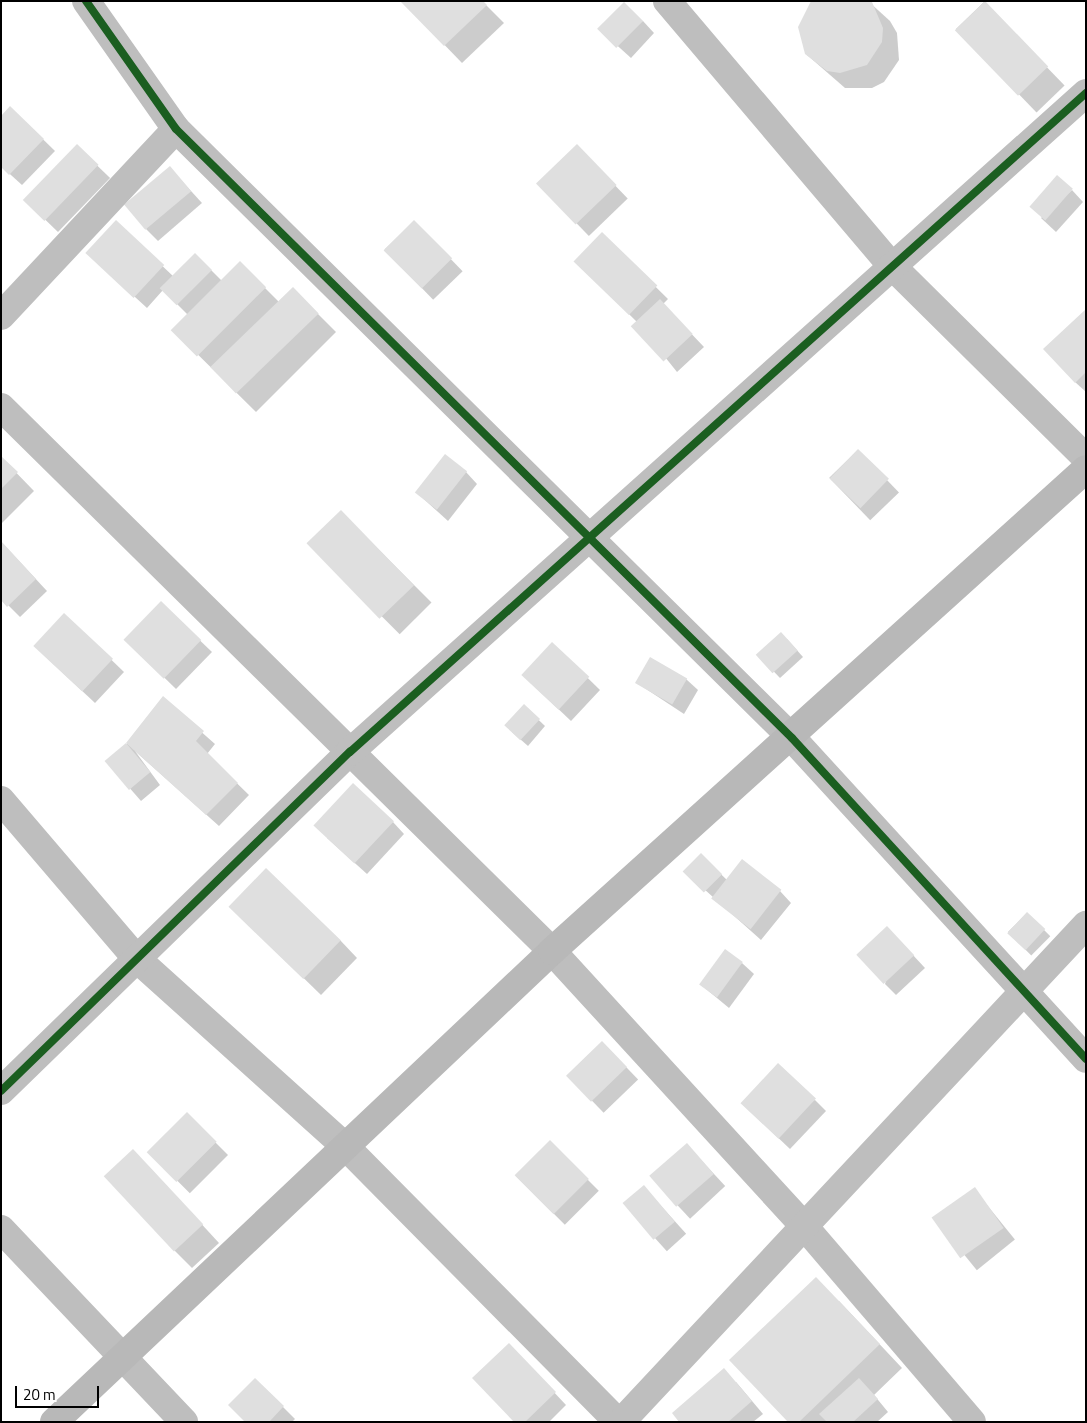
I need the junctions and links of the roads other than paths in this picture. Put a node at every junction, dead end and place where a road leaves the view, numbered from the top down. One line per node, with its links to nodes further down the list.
1 (86, 1): 4 (street)
2 (668, 1): 5 (street)
3 (1086, 93): 5 (street)
4 (176, 129): 6 (street); 10 (street)
5 (892, 266): 8 (street); 10 (street)
6 (1, 316)
7 (1, 407): 12 (street)
8 (1086, 458)
9 (1086, 469): 11 (street)
10 (591, 536): 11 (street); 12 (street)
11 (792, 738): 15 (street); 17 (street)
12 (350, 752): 15 (street); 16 (street)
13 (1, 800): 16 (street)
14 (1086, 925): 17 (street)
15 (552, 951): 20 (street); 21 (street)
16 (137, 959): 19 (street); 20 (street)
17 (1022, 993): 18 (street); 21 (street)
18 (1086, 1059)
19 (1, 1091)
20 (345, 1146): 23 (street); 26 (street)
21 (804, 1226): 26 (street); 27 (street)
22 (1, 1229): 23 (street)
23 (123, 1357): 24 (street); 25 (street)
24 (54, 1422)
25 (184, 1422)
26 (619, 1422)
27 (972, 1422)

